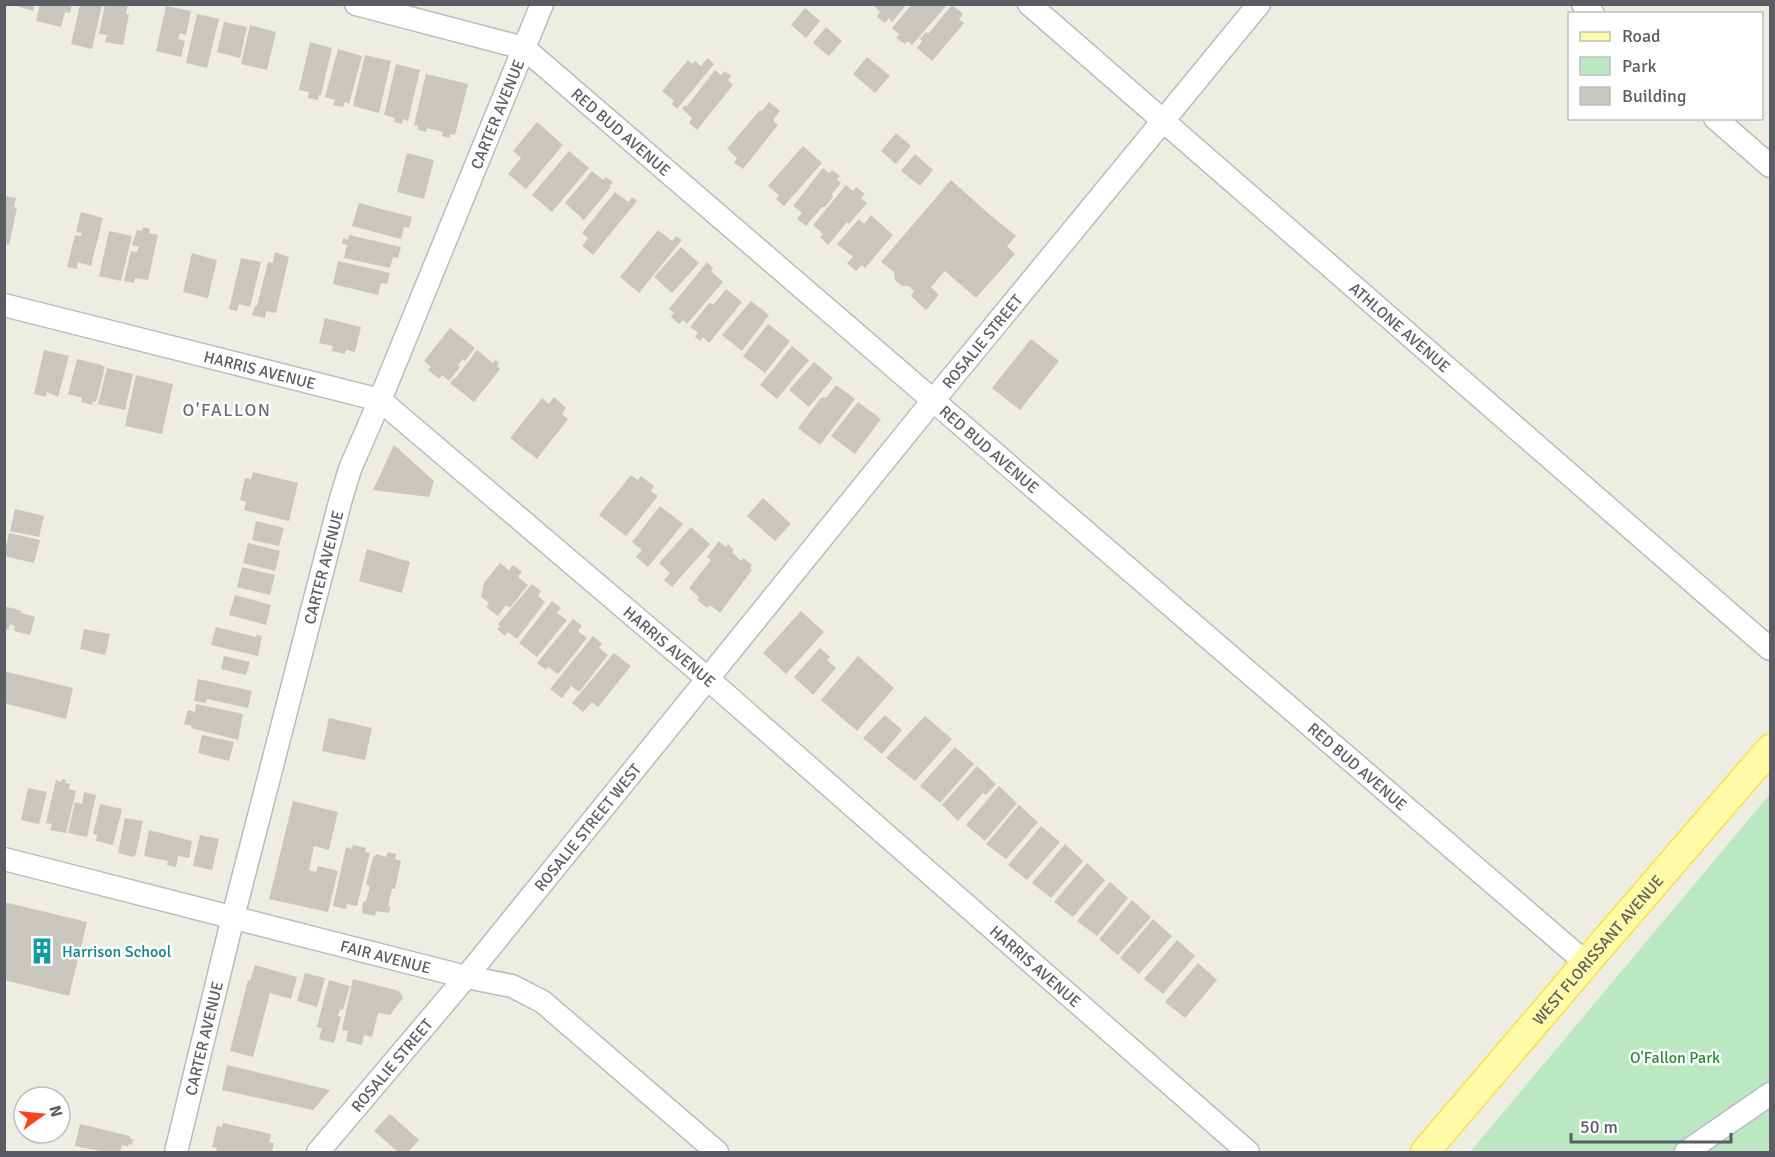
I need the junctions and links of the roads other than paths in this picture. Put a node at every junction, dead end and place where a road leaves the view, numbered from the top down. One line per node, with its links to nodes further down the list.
1 (356, 4): 5 (street, RED BUD AVENUE)
2 (542, 4): 5 (street, CARTER AVENUE)
3 (1029, 4): 6 (street, ATHLONE AVENUE)
4 (1259, 4): 6 (street, ROSALIE STREET)
5 (524, 48): 10 (street, CARTER AVENUE); 11 (street, RED BUD AVENUE)
6 (1164, 120): 11 (street, ROSALIE STREET); 12 (street, ATHLONE AVENUE)
7 (1717, 120): 8 (street)
8 (1770, 166)
9 (4, 305): 10 (street, HARRIS AVENUE)
10 (380, 400): 13 (street, HARRIS AVENUE); 16 (street, CARTER AVENUE)
11 (934, 400): 13 (street, ROSALIE STREET); 17 (street, RED BUD AVENUE)
12 (1770, 649)
13 (708, 679): 18 (street, ROSALIE STREET WEST); 23 (street, HARRIS AVENUE)
14 (1770, 749): 17 (main road, WEST FLORISSANT AVENUE)
15 (4, 859): 16 (street, FAIR AVENUE)
16 (233, 917): 18 (street, FAIR AVENUE); 20 (street, CARTER AVENUE)
17 (1586, 963): 24 (main road, WEST FLORISSANT AVENUE)
18 (466, 977): 21 (street, ROSALIE STREET); 22 (street, FAIR AVENUE)
19 (1770, 1094): 25 (street)
20 (176, 1152)
21 (318, 1152)
22 (717, 1152)
23 (1248, 1152)
24 (1425, 1152)
25 (1686, 1152)

